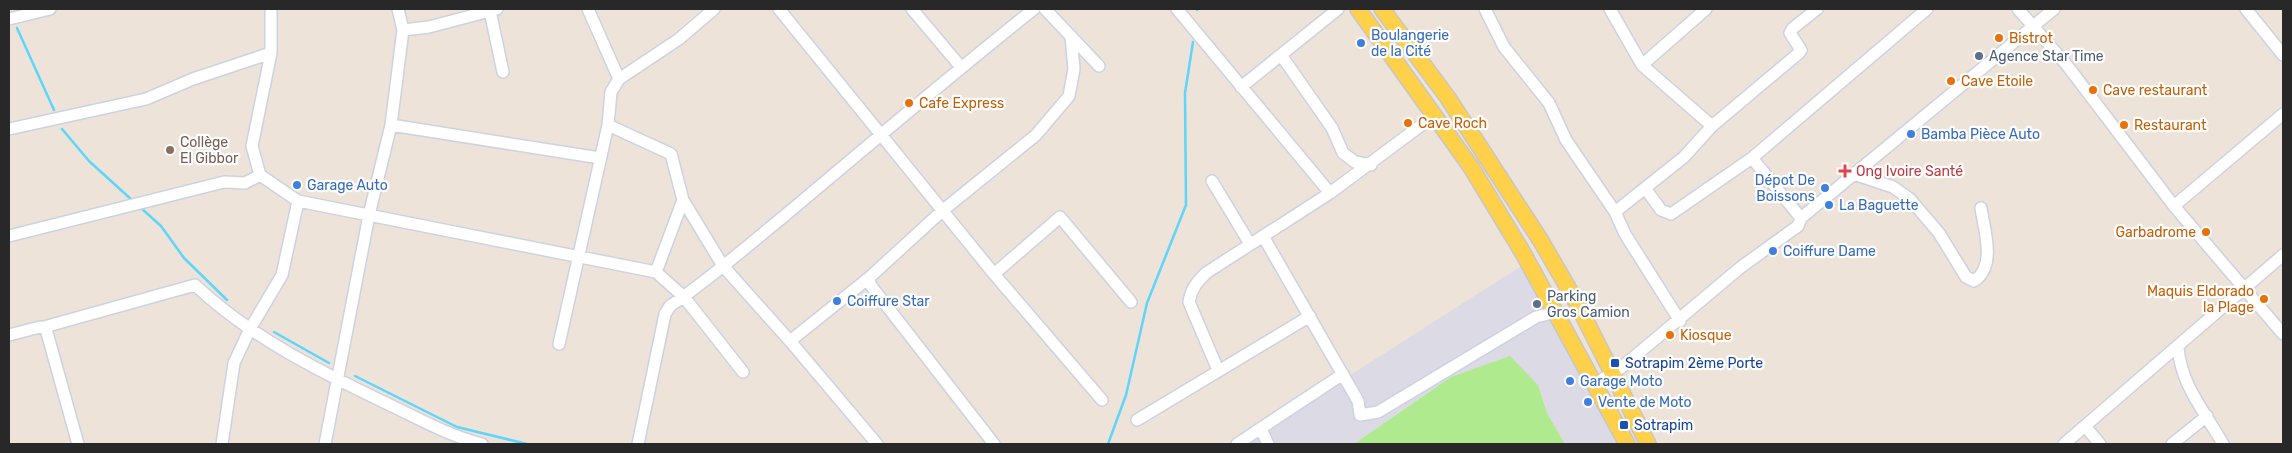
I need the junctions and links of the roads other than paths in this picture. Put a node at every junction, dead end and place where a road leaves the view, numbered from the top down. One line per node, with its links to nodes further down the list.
1 (50, 9): 24 (street)
2 (271, 9): 28 (street)
3 (398, 9): 26 (street)
4 (588, 9): 35 (street)
5 (714, 9): 35 (street)
6 (779, 9): 43 (street)
7 (912, 9): 32 (street)
8 (1034, 9): 32 (street)
9 (1045, 9): 27 (street)
10 (1177, 9): 36 (street)
11 (1338, 9): 30 (street)
12 (1358, 9): 38 (main road)
13 (1382, 9): 85 (main road)
14 (1486, 9): 57 (street)
15 (1610, 9): 31 (street)
16 (1706, 9): 31 (street)
17 (1817, 9): 41 (street)
18 (1927, 9): 23 (street)
19 (2018, 9): 25 (street)
20 (2054, 9): 25 (street)
21 (2246, 9): 29 (street)
22 (493, 10): 26 (street); 34 (street)
23 (1913, 13): 45 (street)
24 (9, 19)
25 (2033, 26): 47 (street); 54 (street)
26 (403, 30): 39 (street)
27 (1071, 36): 33 (street); 56 (street)
28 (271, 53): 42 (street); 48 (street)
29 (2283, 55)
30 (1281, 56): 36 (street); 46 (street)
31 (1642, 65): 41 (street)
32 (960, 66): 43 (street)
33 (1099, 66)
34 (503, 72)
35 (619, 79): 40 (street)
36 (1241, 87): 51 (street)
37 (2283, 114): 54 (street)
38 (1435, 115): 46 (street); 72 (main road)
39 (391, 125): 44 (street); 58 (street)
40 (608, 125): 44 (street); 52 (street)
41 (1712, 126): 50 (street)
42 (9, 129)
43 (880, 136): 56 (street); 65 (street)
44 (600, 158): 63 (street)
45 (1752, 158): 50 (street); 59 (street)
46 (1371, 164): 51 (street)
47 (1854, 174): 55 (street); 59 (street)
48 (260, 175): 53 (street); 60 (street)
49 (1212, 181): 62 (street)
50 (1645, 188): 57 (street)
51 (1330, 193): 61 (street)
52 (683, 200): 65 (street); 66 (street)
53 (298, 201): 58 (street); 76 (street)
54 (2174, 206): 69 (street)
55 (1981, 208)
56 (942, 211): 67 (street); 68 (street)
57 (1615, 212): 74 (street)
58 (369, 215): 63 (street); 86 (street)
59 (1801, 218): 74 (street)
60 (9, 236)
61 (1262, 236): 62 (street); 73 (street)
62 (1250, 244): 82 (street)
63 (578, 255): 66 (street); 80 (street)
64 (2283, 255): 69 (street)
65 (723, 266): 70 (street); 79 (street)
66 (656, 272): 70 (street)
67 (994, 274): 71 (street); 88 (street)
68 (870, 276): 79 (street); 99 (street)
69 (2244, 287): 77 (street); 81 (street)
70 (684, 297): 83 (street); 97 (street)
71 (1131, 302)
72 (1556, 312): 84 (street); 87 (main road)
73 (1310, 316): 82 (street); 84 (street)
74 (1680, 321): 85 (street)
75 (44, 327): 76 (street); 78 (street); 93 (street)
76 (250, 329): 86 (street); 94 (street)
77 (2283, 334)
78 (9, 335)
79 (790, 341): 98 (street)
80 (560, 344)
81 (2178, 346): 89 (street); 91 (street)
82 (1218, 370): 90 (street)
83 (743, 372)
84 (1343, 374): 92 (street)
85 (1613, 374): 87 (street); 103 (main road)
86 (338, 380): 95 (street); 96 (street)
87 (1595, 384): 102 (main road)
88 (1102, 400)
89 (2207, 416): 106 (street); 107 (street)
90 (1137, 420)
91 (2085, 426): 104 (street); 105 (street)
92 (1261, 429): 100 (street); 101 (street)
93 (78, 444)
94 (222, 444)
95 (325, 444)
96 (482, 444)
97 (638, 444)
98 (877, 444)
99 (994, 444)
100 (1237, 444)
101 (1268, 444)
102 (1627, 444)
103 (1648, 444)
104 (2064, 444)
105 (2100, 444)
106 (2172, 444)
107 (2223, 444)

